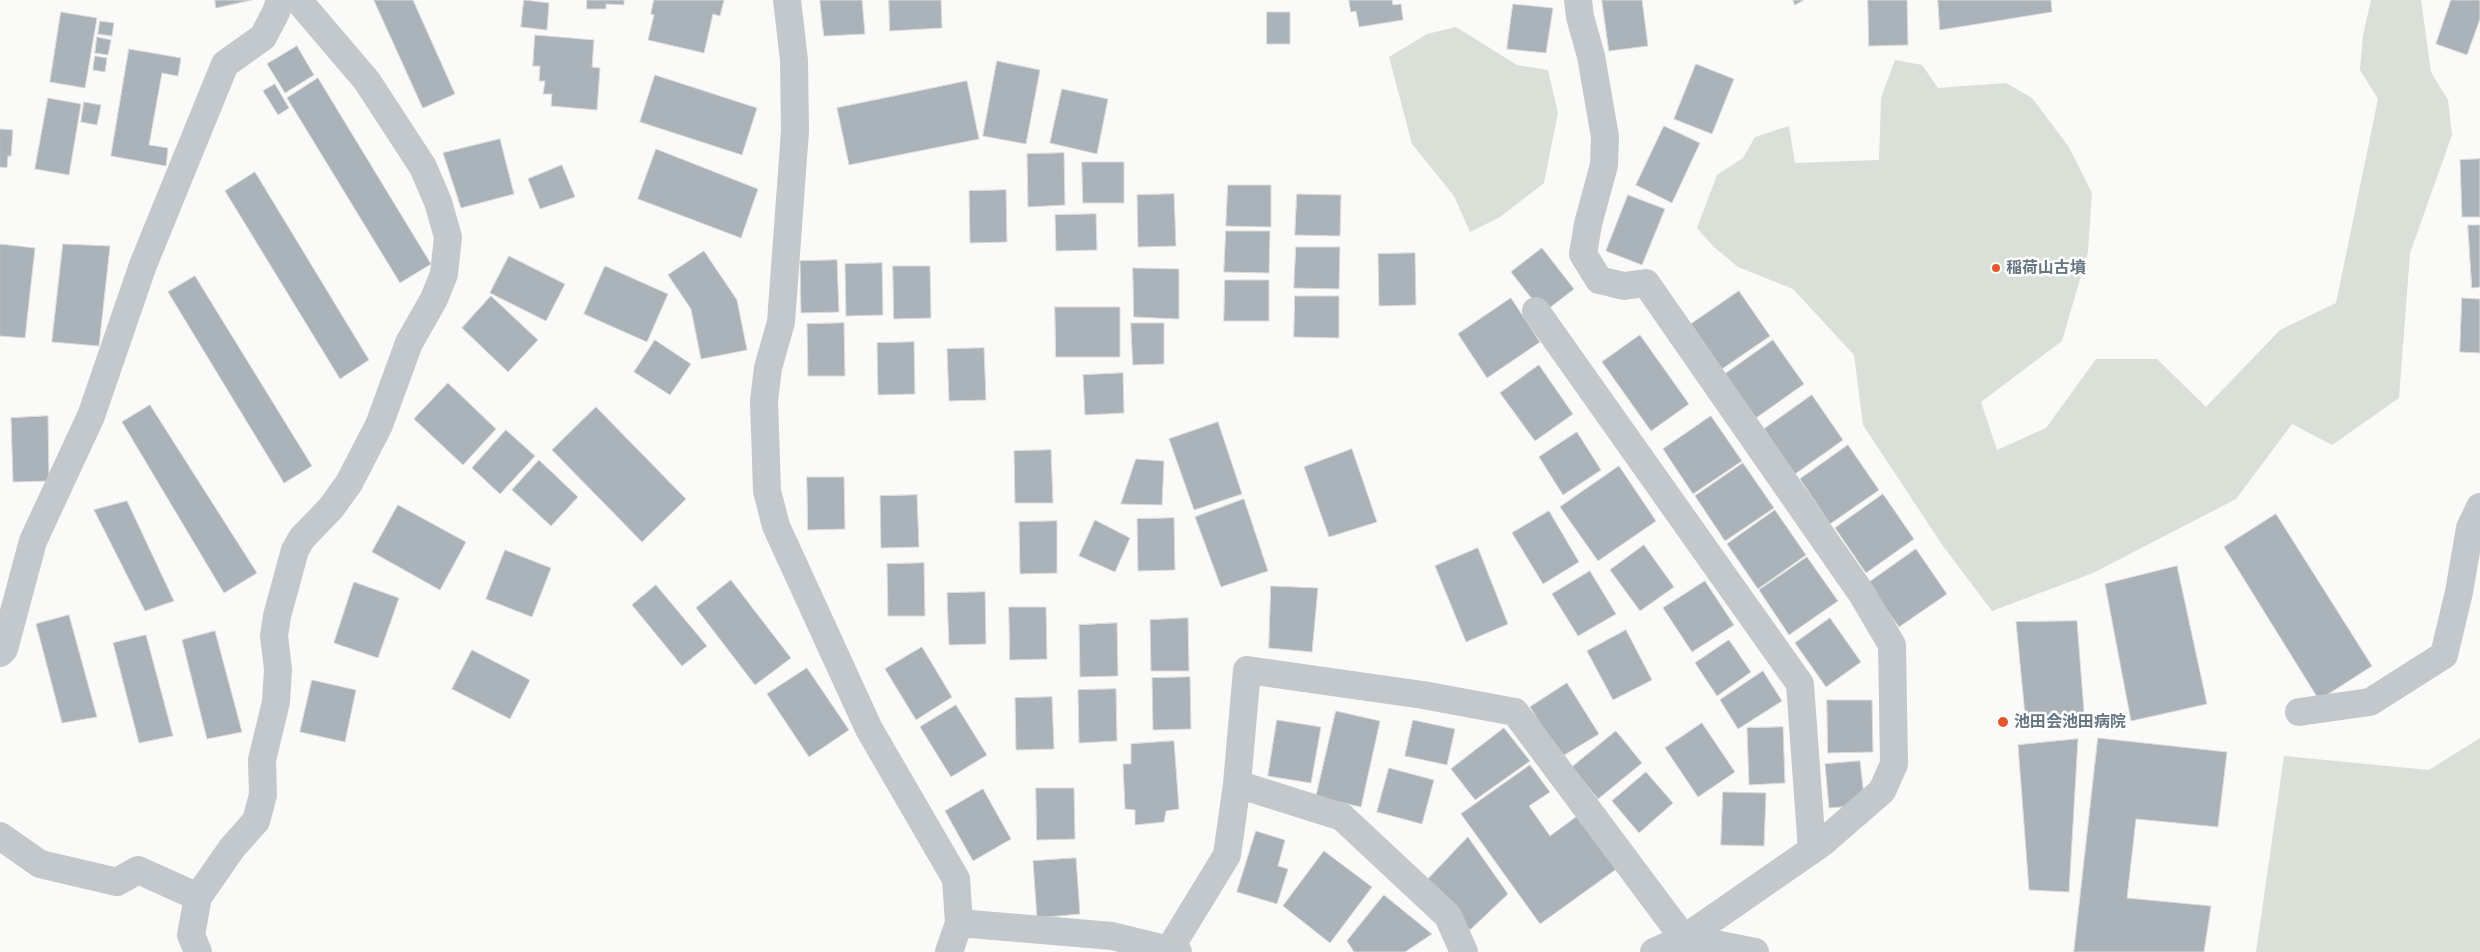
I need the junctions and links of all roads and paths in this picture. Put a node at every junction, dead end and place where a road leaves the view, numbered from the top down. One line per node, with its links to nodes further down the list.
1 (280, 0): 7 (street)
2 (298, 0): 12 (street)
3 (787, 0): 13 (street)
4 (1578, 0): 11 (street)
5 (1536, 311): 11 (street)
6 (2480, 507): 8 (street)
7 (0, 652)
8 (2299, 712)
9 (1237, 784): 14 (street); 15 (street); 18 (street)
10 (0, 836): 12 (street)
11 (1812, 850): 14 (street)
12 (198, 897): 16 (street)
13 (959, 923): 15 (street); 17 (street)
14 (1690, 945): 19 (street); 20 (street)
15 (1174, 951)
16 (198, 952)
17 (949, 952)
18 (1464, 952)
19 (1654, 952)
20 (1755, 952)

